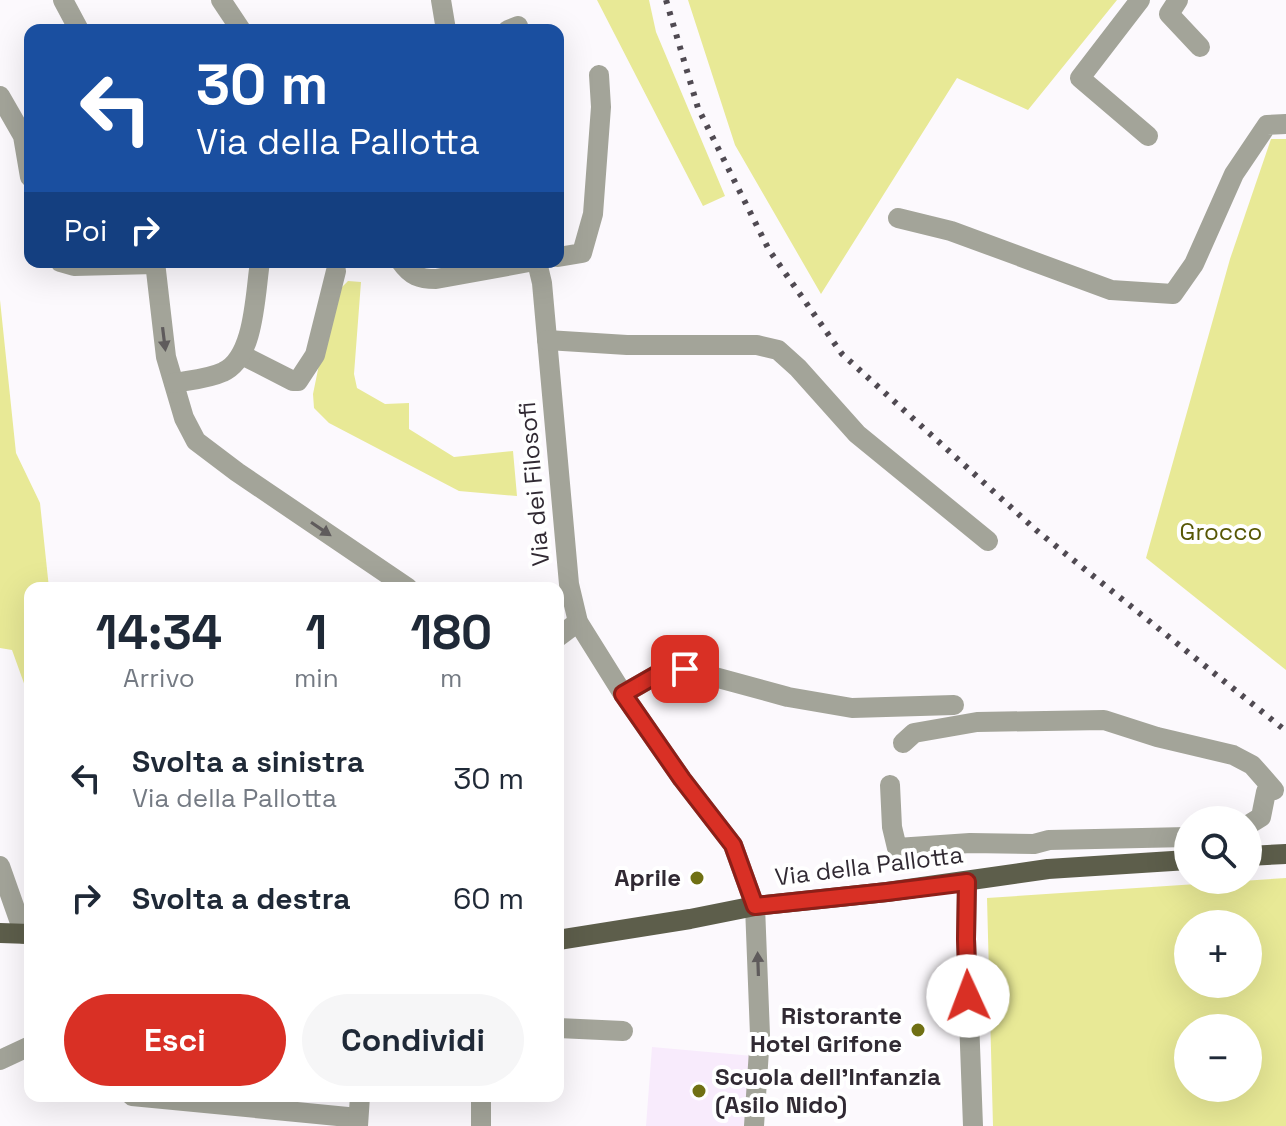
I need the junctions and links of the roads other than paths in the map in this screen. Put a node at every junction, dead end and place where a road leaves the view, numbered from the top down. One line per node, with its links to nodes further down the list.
1 (63, 0): 6 (street)
2 (221, 0): 7 (street)
3 (441, 0): 8 (street)
4 (1140, 0): 13 (street)
5 (1178, 0): 9 (street)
6 (76, 24)
7 (237, 24)
8 (445, 24)
9 (1200, 47)
10 (599, 75): 16 (street)
11 (0, 96): 14 (street)
12 (1286, 124): 15 (street)
13 (1148, 136)
14 (24, 142)
15 (898, 218)
16 (564, 256)
17 (156, 268): 25 (street, one-way to 25)
18 (259, 268): 24 (street)
19 (406, 268): 20 (street)
20 (496, 268)
21 (538, 268): 23 (street, Via dei Filosofi)
22 (336, 271): 24 (street)
23 (547, 340): 26 (street); 28 (street, Via dei Filosofi)
24 (242, 355): 25 (street)
25 (174, 383): 27 (street, one-way to 27)
26 (988, 541)
27 (399, 582)
28 (578, 622): 29 (street); 30 (street, Via dei Filosofi)
29 (564, 632)
30 (623, 694): 31 (street); 43 (street, Via dei Filosofi)
31 (954, 705)
32 (903, 743): 34 (street)
33 (890, 785): 36 (street)
34 (1262, 812)
35 (1174, 837): 36 (street)
36 (1049, 840): 41 (street)
37 (1286, 854): 38 (main road)
38 (1262, 855)
39 (1174, 861): 41 (main road, Via della Pallotta)
40 (0, 866): 44 (street)
41 (1048, 869): 42 (main road, Via della Pallotta)
42 (967, 882): 43 (main road, Via della Pallotta); 58 (street)
43 (755, 906): 47 (main road, Via della Pallotta); 57 (street, Via dei Filosofi, one-way to 43)
44 (24, 926)
45 (0, 933): 46 (main road)
46 (24, 934)
47 (564, 939)
48 (564, 1028): 49 (street)
49 (623, 1031)
50 (24, 1049): 51 (street)
51 (0, 1060)
52 (184, 1102): 55 (street)
53 (360, 1102): 55 (street)
54 (481, 1102): 56 (street)
55 (358, 1122)
56 (481, 1126)
57 (754, 1126)
58 (973, 1126)

